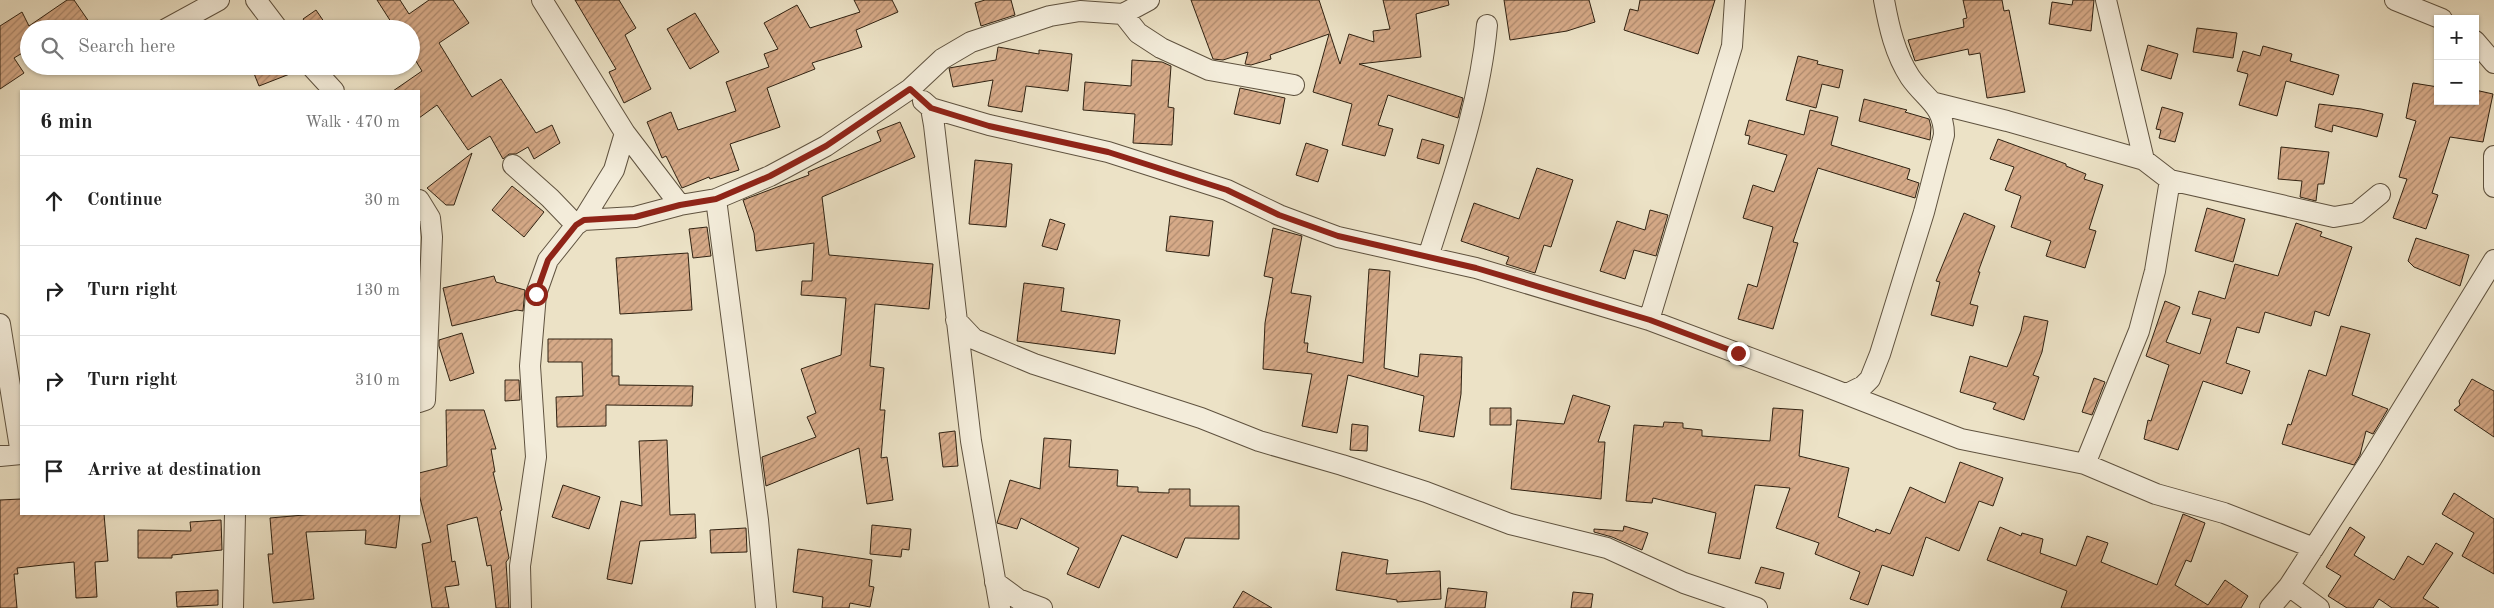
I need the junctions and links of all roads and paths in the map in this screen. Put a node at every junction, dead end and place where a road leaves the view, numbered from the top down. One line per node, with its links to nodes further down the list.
1 (219, 0): 14 (street)
2 (256, 0): 15 (street)
3 (542, 0): 25 (street)
4 (1148, 0): 11 (street)
5 (1735, 0): 39 (street)
6 (1884, 0): 23 (street)
7 (2106, 0): 27 (street)
8 (2395, 0): 12 (street)
9 (2436, 0): 13 (street)
10 (1078, 6): 11 (street); 21 (street)
11 (1124, 14): 20 (street)
12 (2434, 15)
13 (2442, 15)
14 (182, 20)
15 (271, 20)
16 (1487, 25): 36 (street)
17 (2479, 46): 18 (street)
18 (2494, 63)
19 (319, 75): 22 (street)
20 (1294, 85)
21 (910, 89): 24 (street); 32 (street)
22 (333, 90)
23 (1935, 103): 27 (street); 41 (street)
24 (931, 108): 36 (street); 38 (street)
25 (625, 133): 34 (street); 35 (street)
26 (2494, 156): 30 (street)
27 (2144, 160): 29 (street)
28 (513, 165): 35 (street)
29 (2170, 180): 31 (street); 46 (street)
30 (2494, 187)
31 (2380, 194)
32 (716, 199): 34 (street); 54 (street)
33 (420, 202): 42 (street)
34 (680, 205): 35 (street)
35 (580, 222): 53 (street)
36 (1428, 257): 39 (street)
37 (2494, 260): 48 (street)
38 (956, 320): 49 (street); 57 (street)
39 (1650, 320): 41 (street)
40 (0, 324): 43 (street)
41 (1847, 394): 46 (street)
42 (420, 402)
43 (20, 448)
44 (20, 454): 45 (street)
45 (0, 456)
46 (2085, 464): 48 (street)
47 (235, 515): 52 (street)
48 (2314, 548): 50 (street)
49 (995, 582): 51 (street); 55 (street)
50 (2289, 586): 58 (street); 59 (street)
51 (1013, 604): 56 (street)
52 (233, 608)
53 (521, 608)
54 (766, 608)
55 (1000, 608)
56 (1042, 608)
57 (1758, 608)
58 (2270, 608)
59 (2319, 608)

